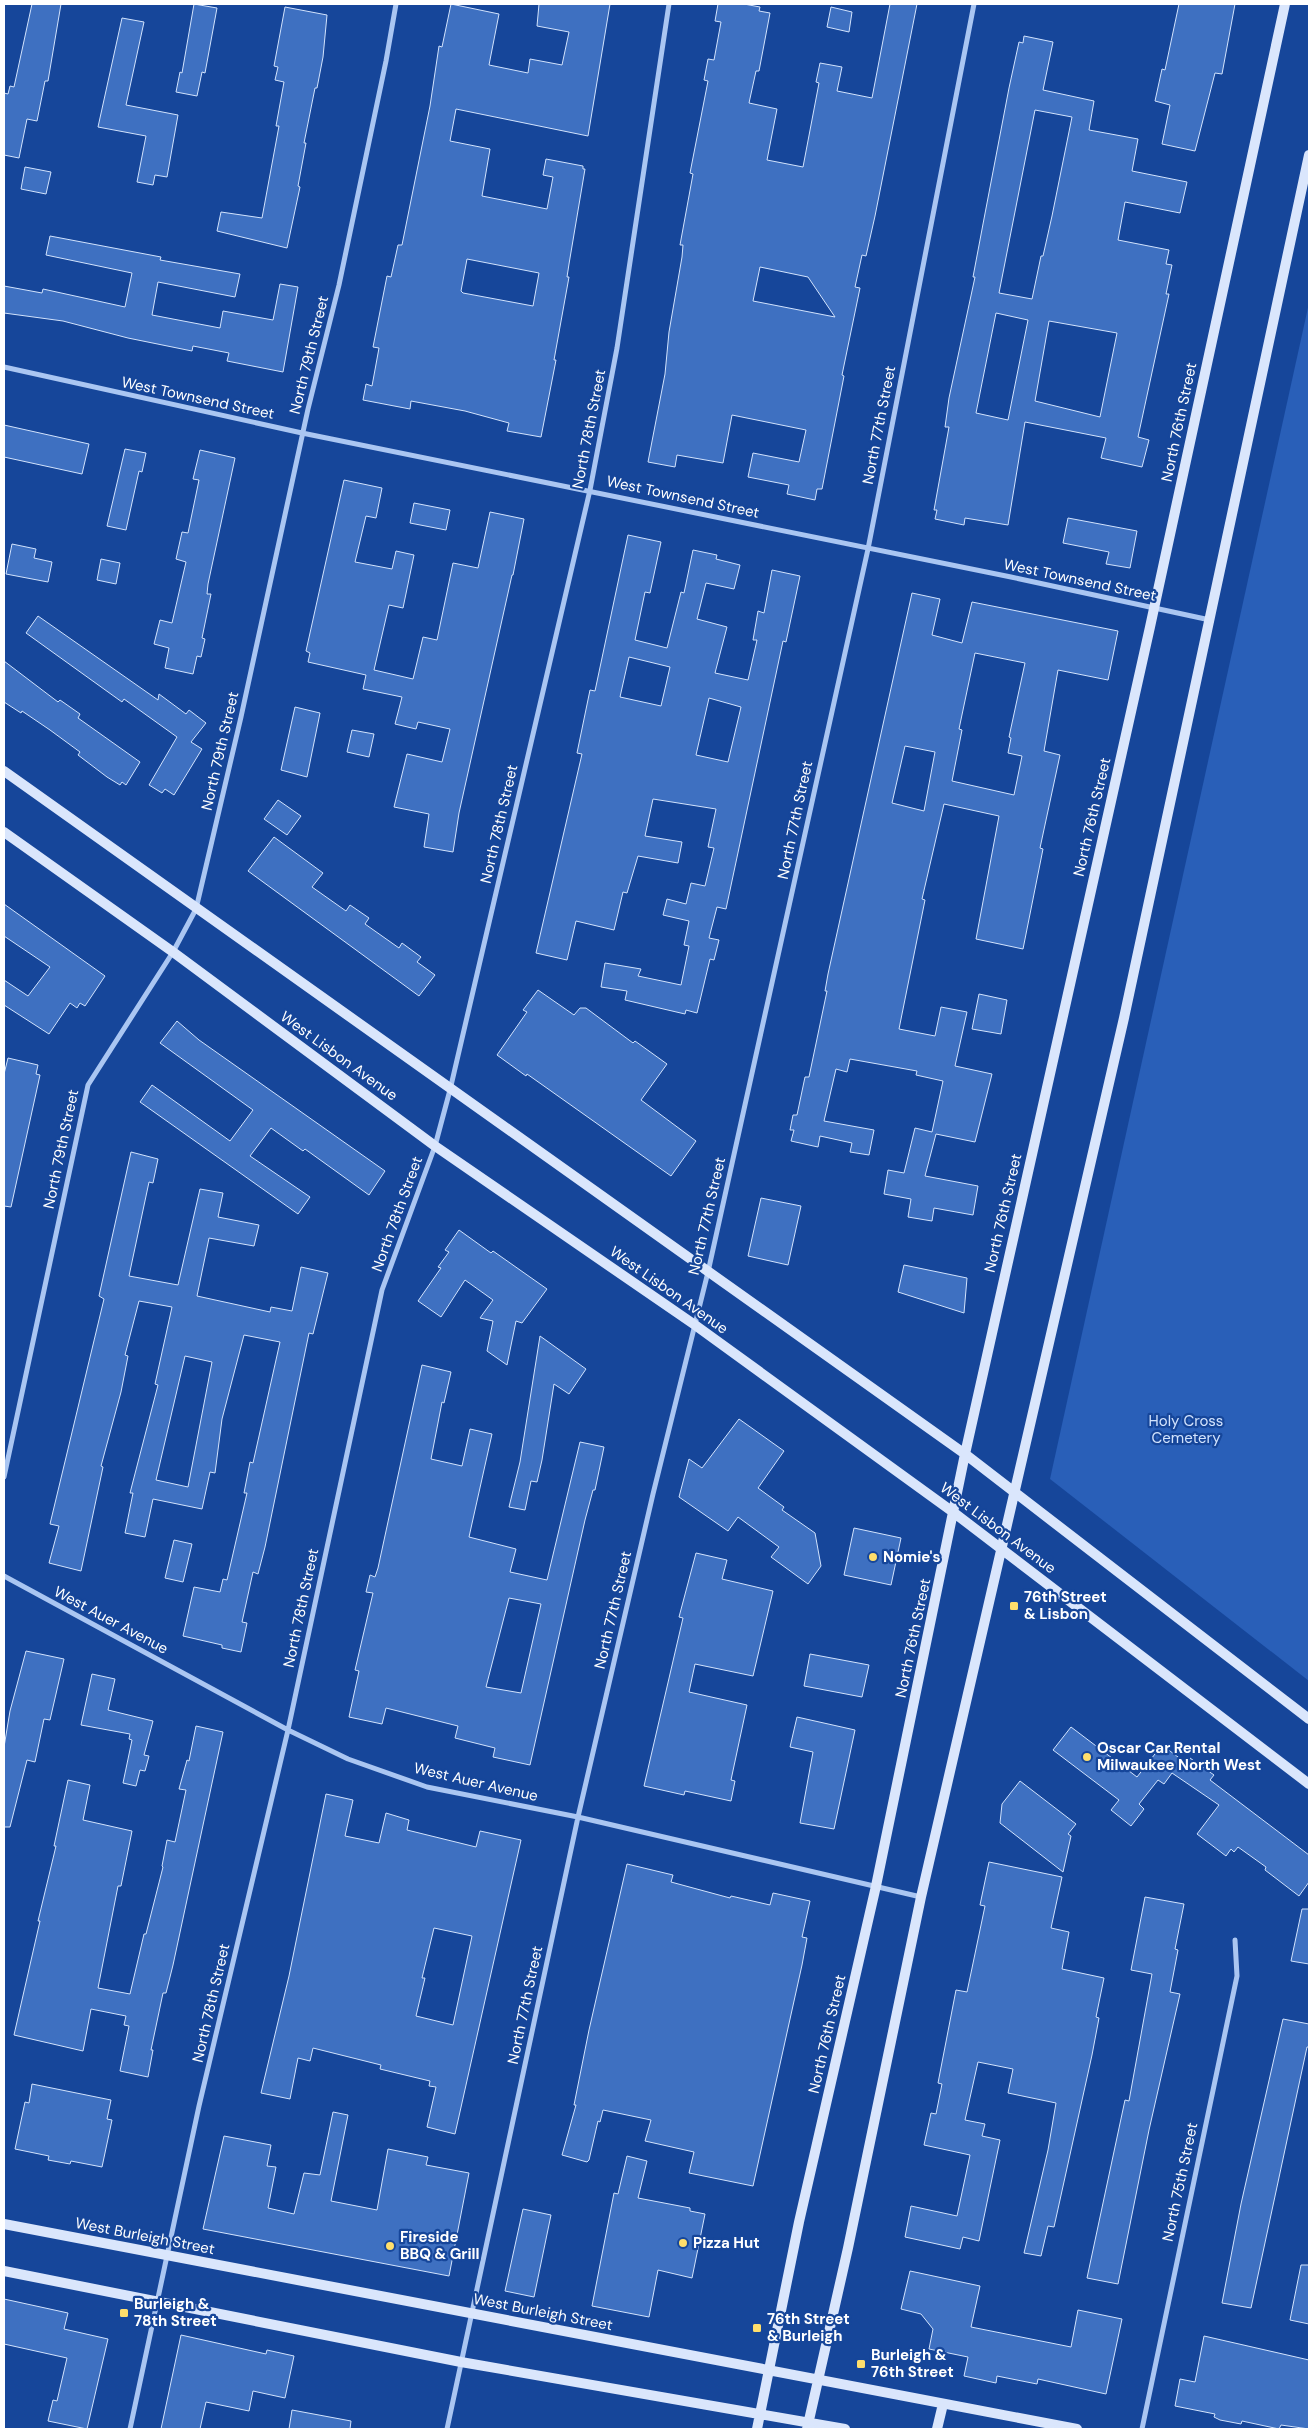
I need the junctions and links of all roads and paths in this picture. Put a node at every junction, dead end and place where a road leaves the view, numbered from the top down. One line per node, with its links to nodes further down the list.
1 (396, 4): 7 (street, North 79th Street)
2 (669, 4): 8 (street, North 78th Street)
3 (974, 4): 9 (street, North 77th Street)
4 (1285, 4): 10 (main road, North 76th Street)
5 (1309, 155): 11 (main road)
6 (4, 367): 7 (street, West Townsend Street)
7 (302, 433): 8 (street, West Townsend Street); 14 (street, North 79th Street)
8 (590, 490): 9 (street, West Townsend Street); 16 (street, North 78th Street)
9 (868, 549): 10 (street, West Townsend Street); 18 (street, North 77th Street)
10 (1154, 609): 11 (street, West Townsend Street); 20 (main road, North 76th Street)
11 (1210, 620): 22 (main road)
12 (4, 771): 14 (main road)
13 (4, 832): 15 (main road, West Lisbon Avenue)
14 (196, 909): 15 (street, North 79th Street); 16 (main road)
15 (173, 952): 17 (main road, West Lisbon Avenue); 21 (street, North 79th Street)
16 (450, 1090): 17 (street, North 78th Street); 18 (main road)
17 (435, 1146): 19 (main road, West Lisbon Avenue); 27 (street, North 78th Street)
18 (708, 1272): 19 (street, North 77th Street); 20 (main road)
19 (695, 1325): 23 (main road, West Lisbon Avenue); 29 (street, North 77th Street)
20 (965, 1454): 22 (main road); 23 (main road, North 76th Street)
21 (4, 1477)
22 (1014, 1492): 24 (main road); 26 (main road)
23 (953, 1512): 24 (main road, West Lisbon Avenue); 30 (main road, North 76th Street)
24 (1001, 1549): 28 (main road, West Lisbon Avenue); 31 (main road)
25 (4, 1576): 27 (street, West Auer Avenue)
26 (1309, 1719)
27 (288, 1730): 29 (street, West Auer Avenue); 34 (street, North 78th Street)
28 (1309, 1784)
29 (578, 1817): 30 (street, West Auer Avenue); 37 (street, North 77th Street)
30 (876, 1886): 31 (street, West Auer Avenue); 39 (main road, North 76th Street)
31 (922, 1897): 40 (main road)
32 (1235, 1940): 50 (street, North 75th Street)
33 (4, 2224): 34 (main road, West Burleigh Street)
34 (169, 2256): 36 (street, North 78th Street); 37 (main road, West Burleigh Street)
35 (4, 2271): 36 (main road)
36 (158, 2303): 38 (main road); 44 (street, North 78th Street)
37 (472, 2313): 38 (street, North 77th Street); 39 (main road, West Burleigh Street)
38 (461, 2362): 42 (main road); 45 (street, North 77th Street)
39 (769, 2371): 40 (main road, West Burleigh Street); 42 (main road, North 76th Street)
40 (818, 2380): 41 (main road, West Burleigh Street); 43 (main road)
41 (943, 2404): 48 (main road); 49 (main road, West Burleigh Street)
42 (760, 2415): 43 (main road); 46 (main road, North 76th Street)
43 (808, 2426): 47 (main road)
44 (130, 2429)
45 (447, 2429)
46 (757, 2429)
47 (845, 2429)
48 (937, 2429)
49 (1077, 2429)
50 (1142, 2429)

